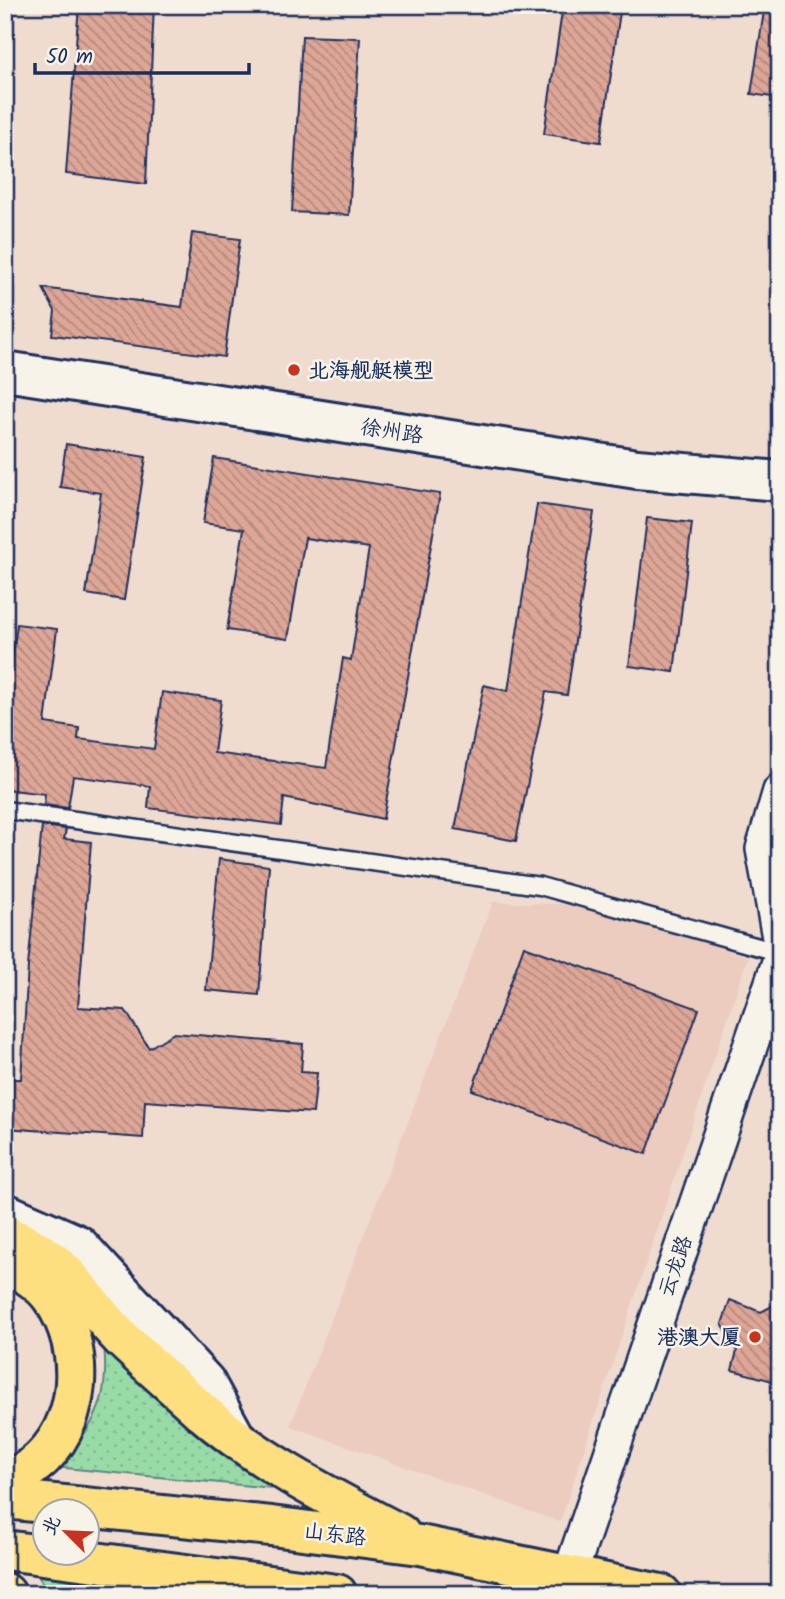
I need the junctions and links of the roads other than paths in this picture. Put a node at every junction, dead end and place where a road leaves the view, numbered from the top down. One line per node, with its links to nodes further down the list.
1 (5, 371): 2 (street, 徐州路)
2 (780, 481)
3 (780, 791): 5 (street)
4 (5, 810): 6 (lane)
5 (780, 943)
6 (780, 953)
7 (780, 958): 16 (street, 云龙路)
8 (5, 1213): 11 (street)
9 (5, 1236): 11 (main road)
10 (5, 1261): 12 (main road)
11 (235, 1437): 14 (main road)
12 (5, 1483)
13 (5, 1499): 14 (main road, 山东路)
14 (420, 1545): 16 (main road, 山东路)
15 (5, 1550): 17 (main road)
16 (570, 1574): 18 (main road, 山东路)
17 (337, 1594)
18 (661, 1594)

